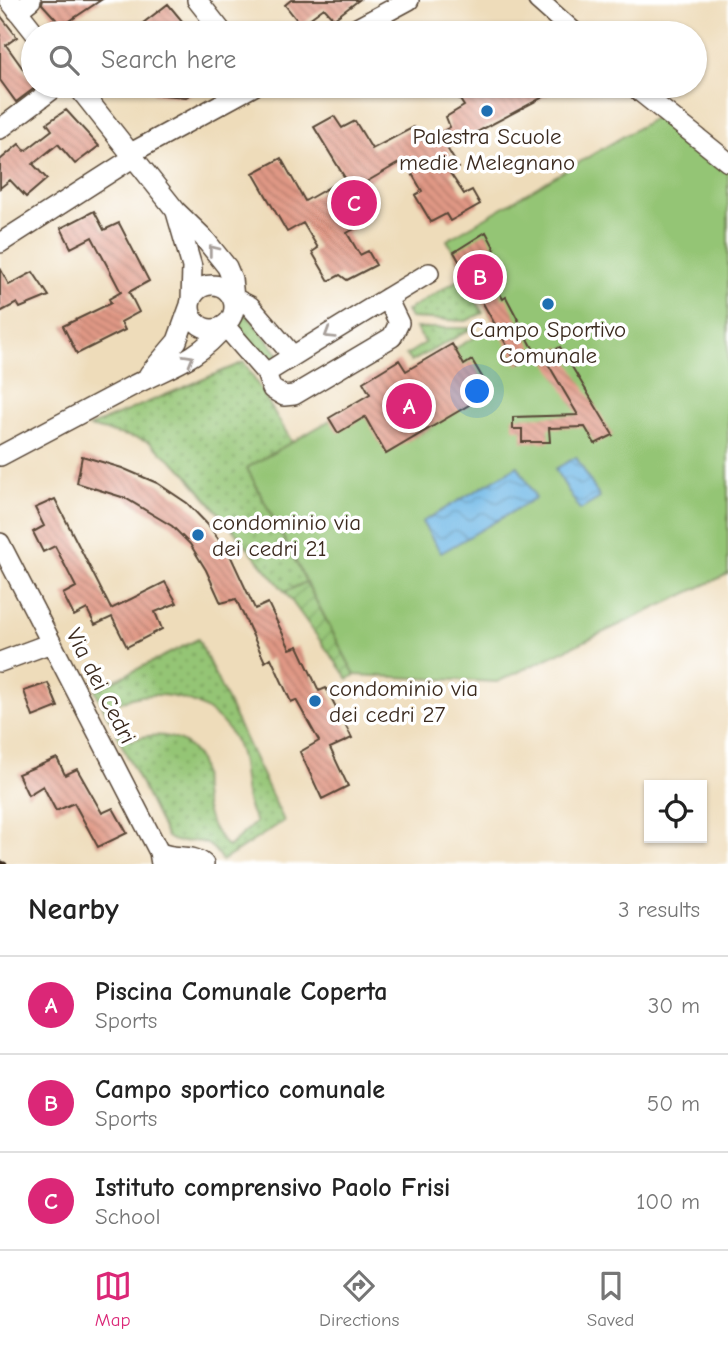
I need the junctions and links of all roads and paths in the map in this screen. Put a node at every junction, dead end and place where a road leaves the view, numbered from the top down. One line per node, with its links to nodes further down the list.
1 (197, 0): 7 (street)
2 (409, 0): 5 (street)
3 (538, 0): 9 (street)
4 (19, 4): 6 (street)
5 (384, 6): 8 (street)
6 (28, 21)
7 (214, 21)
8 (364, 21)
9 (562, 21)
10 (41, 98): 14 (street)
11 (87, 98): 15 (street)
12 (233, 98): 15 (street)
13 (648, 98): 16 (street)
14 (0, 129)
15 (132, 155): 17 (street); 18 (street)
16 (728, 162)
17 (176, 211): 20 (street, one-way to 17); 22 (street)
18 (0, 243)
19 (429, 272): 21 (street)
20 (234, 298): 22 (street); 23 (street); 24 (street)
21 (387, 298): 24 (street, one-way to 24); 25 (street)
22 (191, 303): 23 (street); 26 (street)
23 (225, 326): 25 (street); 26 (street, one-way to 23)
24 (293, 356): 25 (street)
25 (266, 373)
26 (143, 380): 27 (street)
27 (0, 456)
28 (0, 543): 29 (street, Via dei Cedri)
29 (51, 643): 30 (street); 31 (street, Via dei Cedri)
30 (0, 662)
31 (160, 858): 32 (street)
32 (204, 864)

